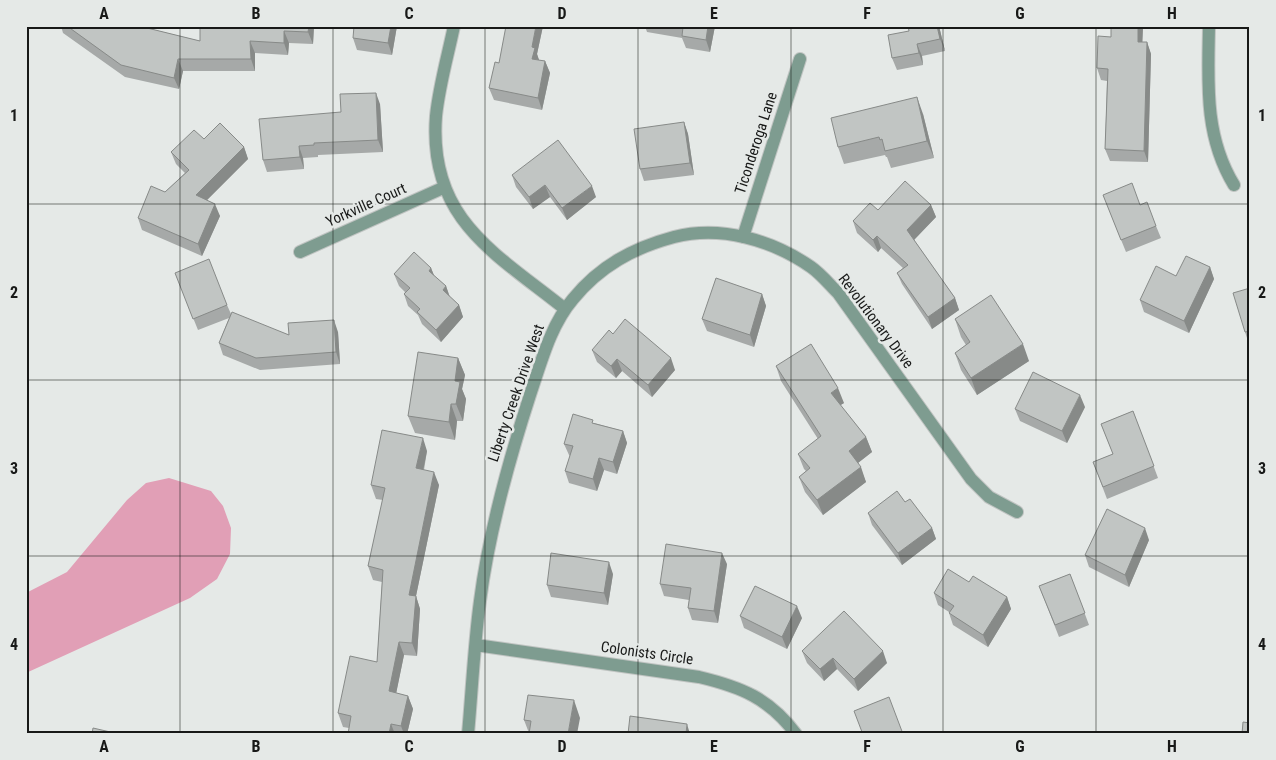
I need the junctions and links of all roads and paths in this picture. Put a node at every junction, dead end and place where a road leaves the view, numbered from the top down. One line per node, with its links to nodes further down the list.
1 (454, 26): 5 (street)
2 (1209, 26): 4 (street)
3 (800, 59): 6 (street, Ticonderoga Lane)
4 (1234, 185)
5 (445, 187): 7 (street, Yorkville Court); 8 (street)
6 (743, 237): 8 (street, Revolutionary Drive); 9 (street, Revolutionary Drive)
7 (300, 252)
8 (565, 310): 10 (street, Liberty Creek Drive West)
9 (1017, 512)
10 (476, 645): 11 (street, Liberty Creek Drive West); 12 (street, Colonists Circle)
11 (468, 734)
12 (796, 734)

